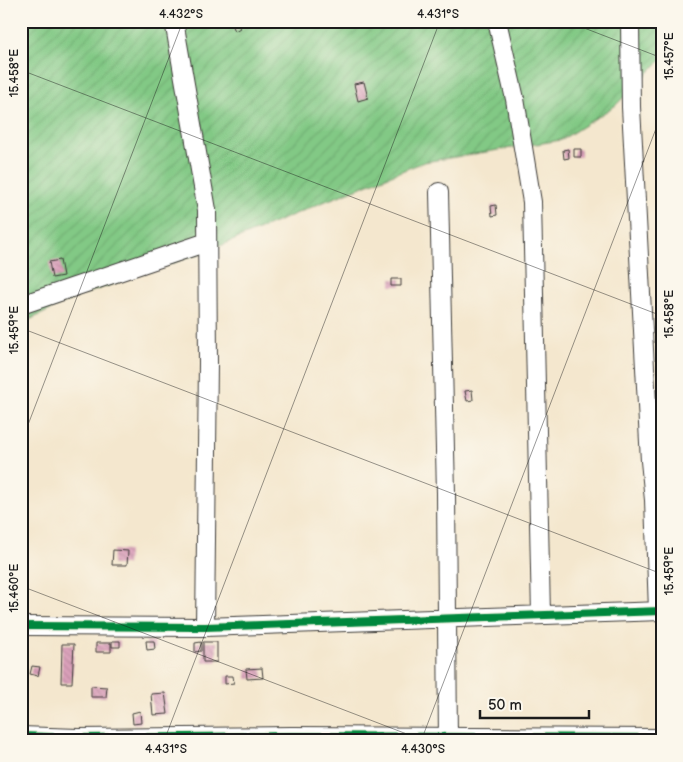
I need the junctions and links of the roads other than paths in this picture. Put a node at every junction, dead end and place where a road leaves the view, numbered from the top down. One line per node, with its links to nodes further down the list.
1 (174, 21): 5 (street)
2 (497, 21): 8 (street)
3 (630, 21): 7 (street)
4 (439, 192): 9 (street)
5 (207, 242): 6 (street); 11 (street)
6 (21, 306)
7 (660, 611): 8 (street)
8 (541, 615): 9 (street)
9 (447, 618): 11 (street); 14 (street)
10 (21, 626): 11 (street)
11 (205, 627)
12 (21, 736): 14 (street)
13 (662, 738): 14 (street)
14 (448, 739)

